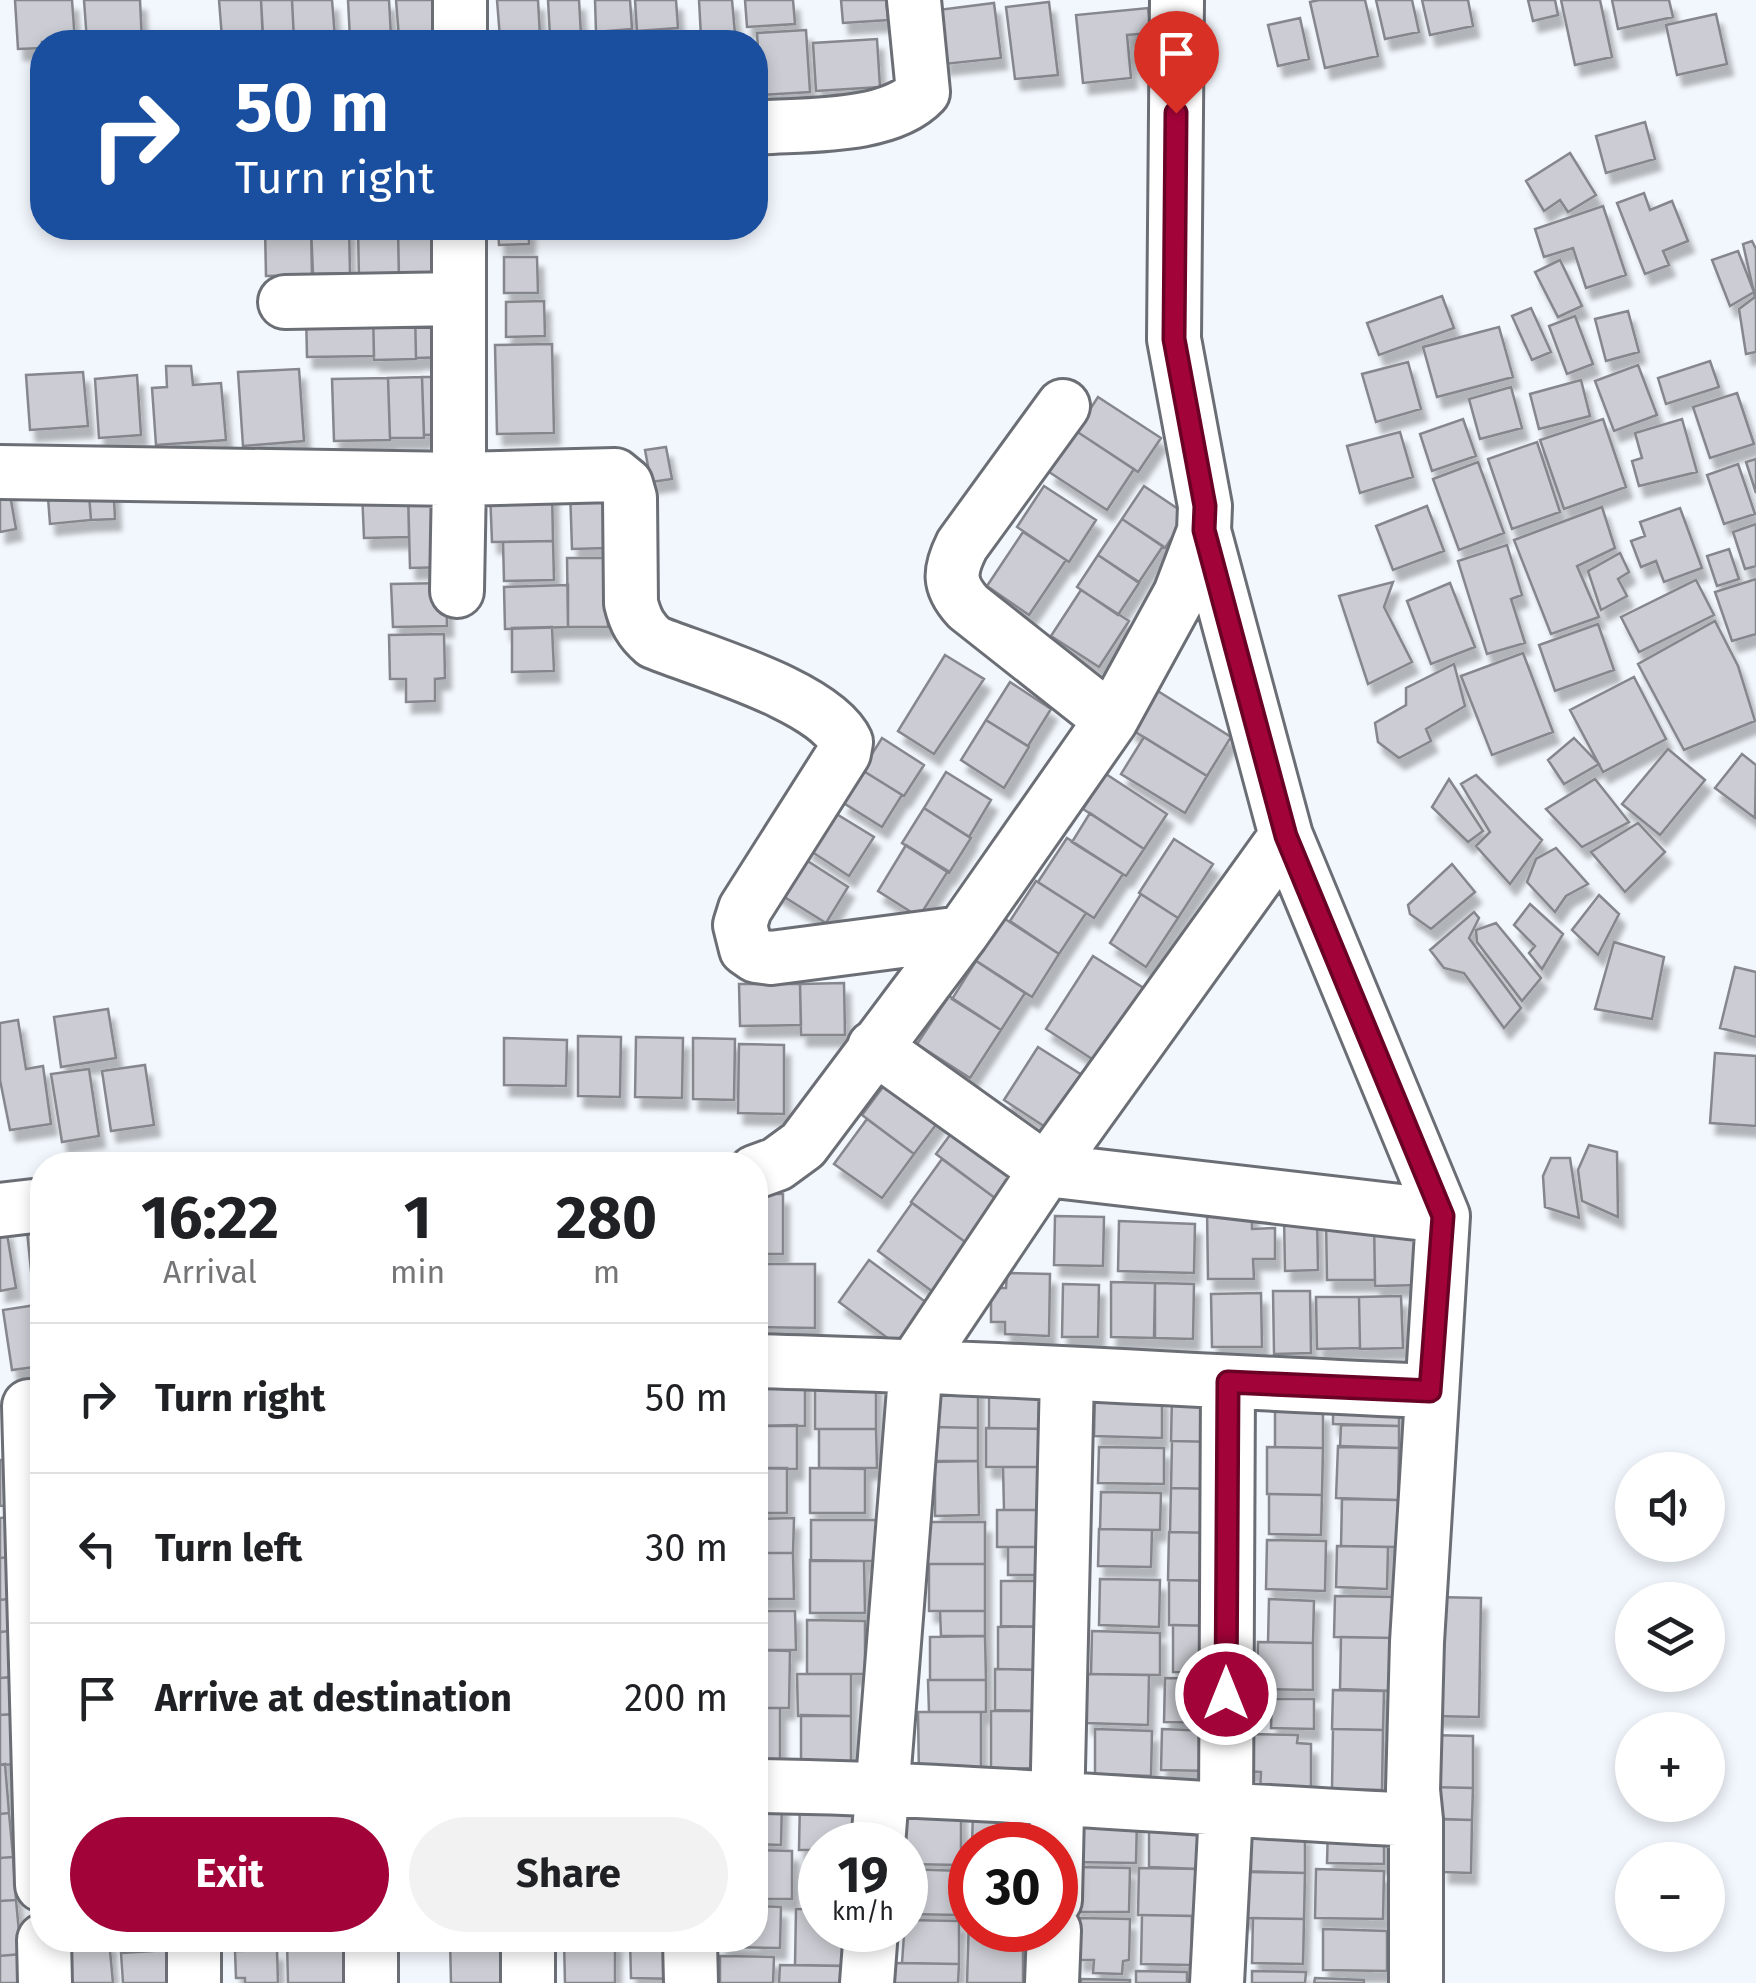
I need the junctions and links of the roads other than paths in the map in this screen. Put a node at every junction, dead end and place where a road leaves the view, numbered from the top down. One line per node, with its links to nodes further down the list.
1 (460, 0): 4 (street)
2 (914, 0): 5 (street)
3 (1177, 0): 12 (street)
4 (460, 30)
5 (768, 127)
6 (460, 240): 7 (street)
7 (459, 299): 8 (street); 11 (street)
8 (285, 302)
9 (1063, 406): 14 (street)
10 (0, 472): 11 (street)
11 (459, 480): 13 (street); 16 (street)
12 (1204, 530): 14 (street); 15 (street)
13 (457, 590)
14 (1111, 720): 16 (street)
15 (1286, 836): 19 (street); 22 (street)
16 (962, 933): 17 (street)
17 (874, 1047): 18 (street); 19 (street)
18 (768, 1167)
19 (1046, 1170): 22 (street); 24 (street)
20 (30, 1206): 21 (street)
21 (0, 1210)
22 (1443, 1216): 27 (street)
23 (768, 1360): 24 (street)
24 (916, 1364): 25 (street); 31 (street)
25 (1067, 1375): 26 (street); 32 (street)
26 (1228, 1382): 27 (street); 33 (street)
27 (1430, 1391): 34 (street)
28 (26, 1433): 29 (street)
29 (30, 1546)
30 (768, 1786): 31 (street)
31 (882, 1788): 32 (street); 35 (street)
32 (1058, 1797): 33 (street); 36 (street)
33 (1226, 1811): 34 (street); 51 (street)
34 (1416, 1820): 52 (street)
35 (880, 1822)
36 (1057, 1822)
37 (44, 1952): 44 (street)
38 (194, 1952): 45 (street)
39 (371, 1952): 46 (street)
40 (528, 1952): 47 (street)
41 (690, 1952): 48 (street)
42 (869, 1952): 49 (street)
43 (1053, 1952): 50 (street)
44 (45, 1983)
45 (194, 1983)
46 (370, 1983)
47 (528, 1983)
48 (691, 1983)
49 (867, 1983)
50 (1052, 1983)
51 (1217, 1983)
52 (1416, 1983)

